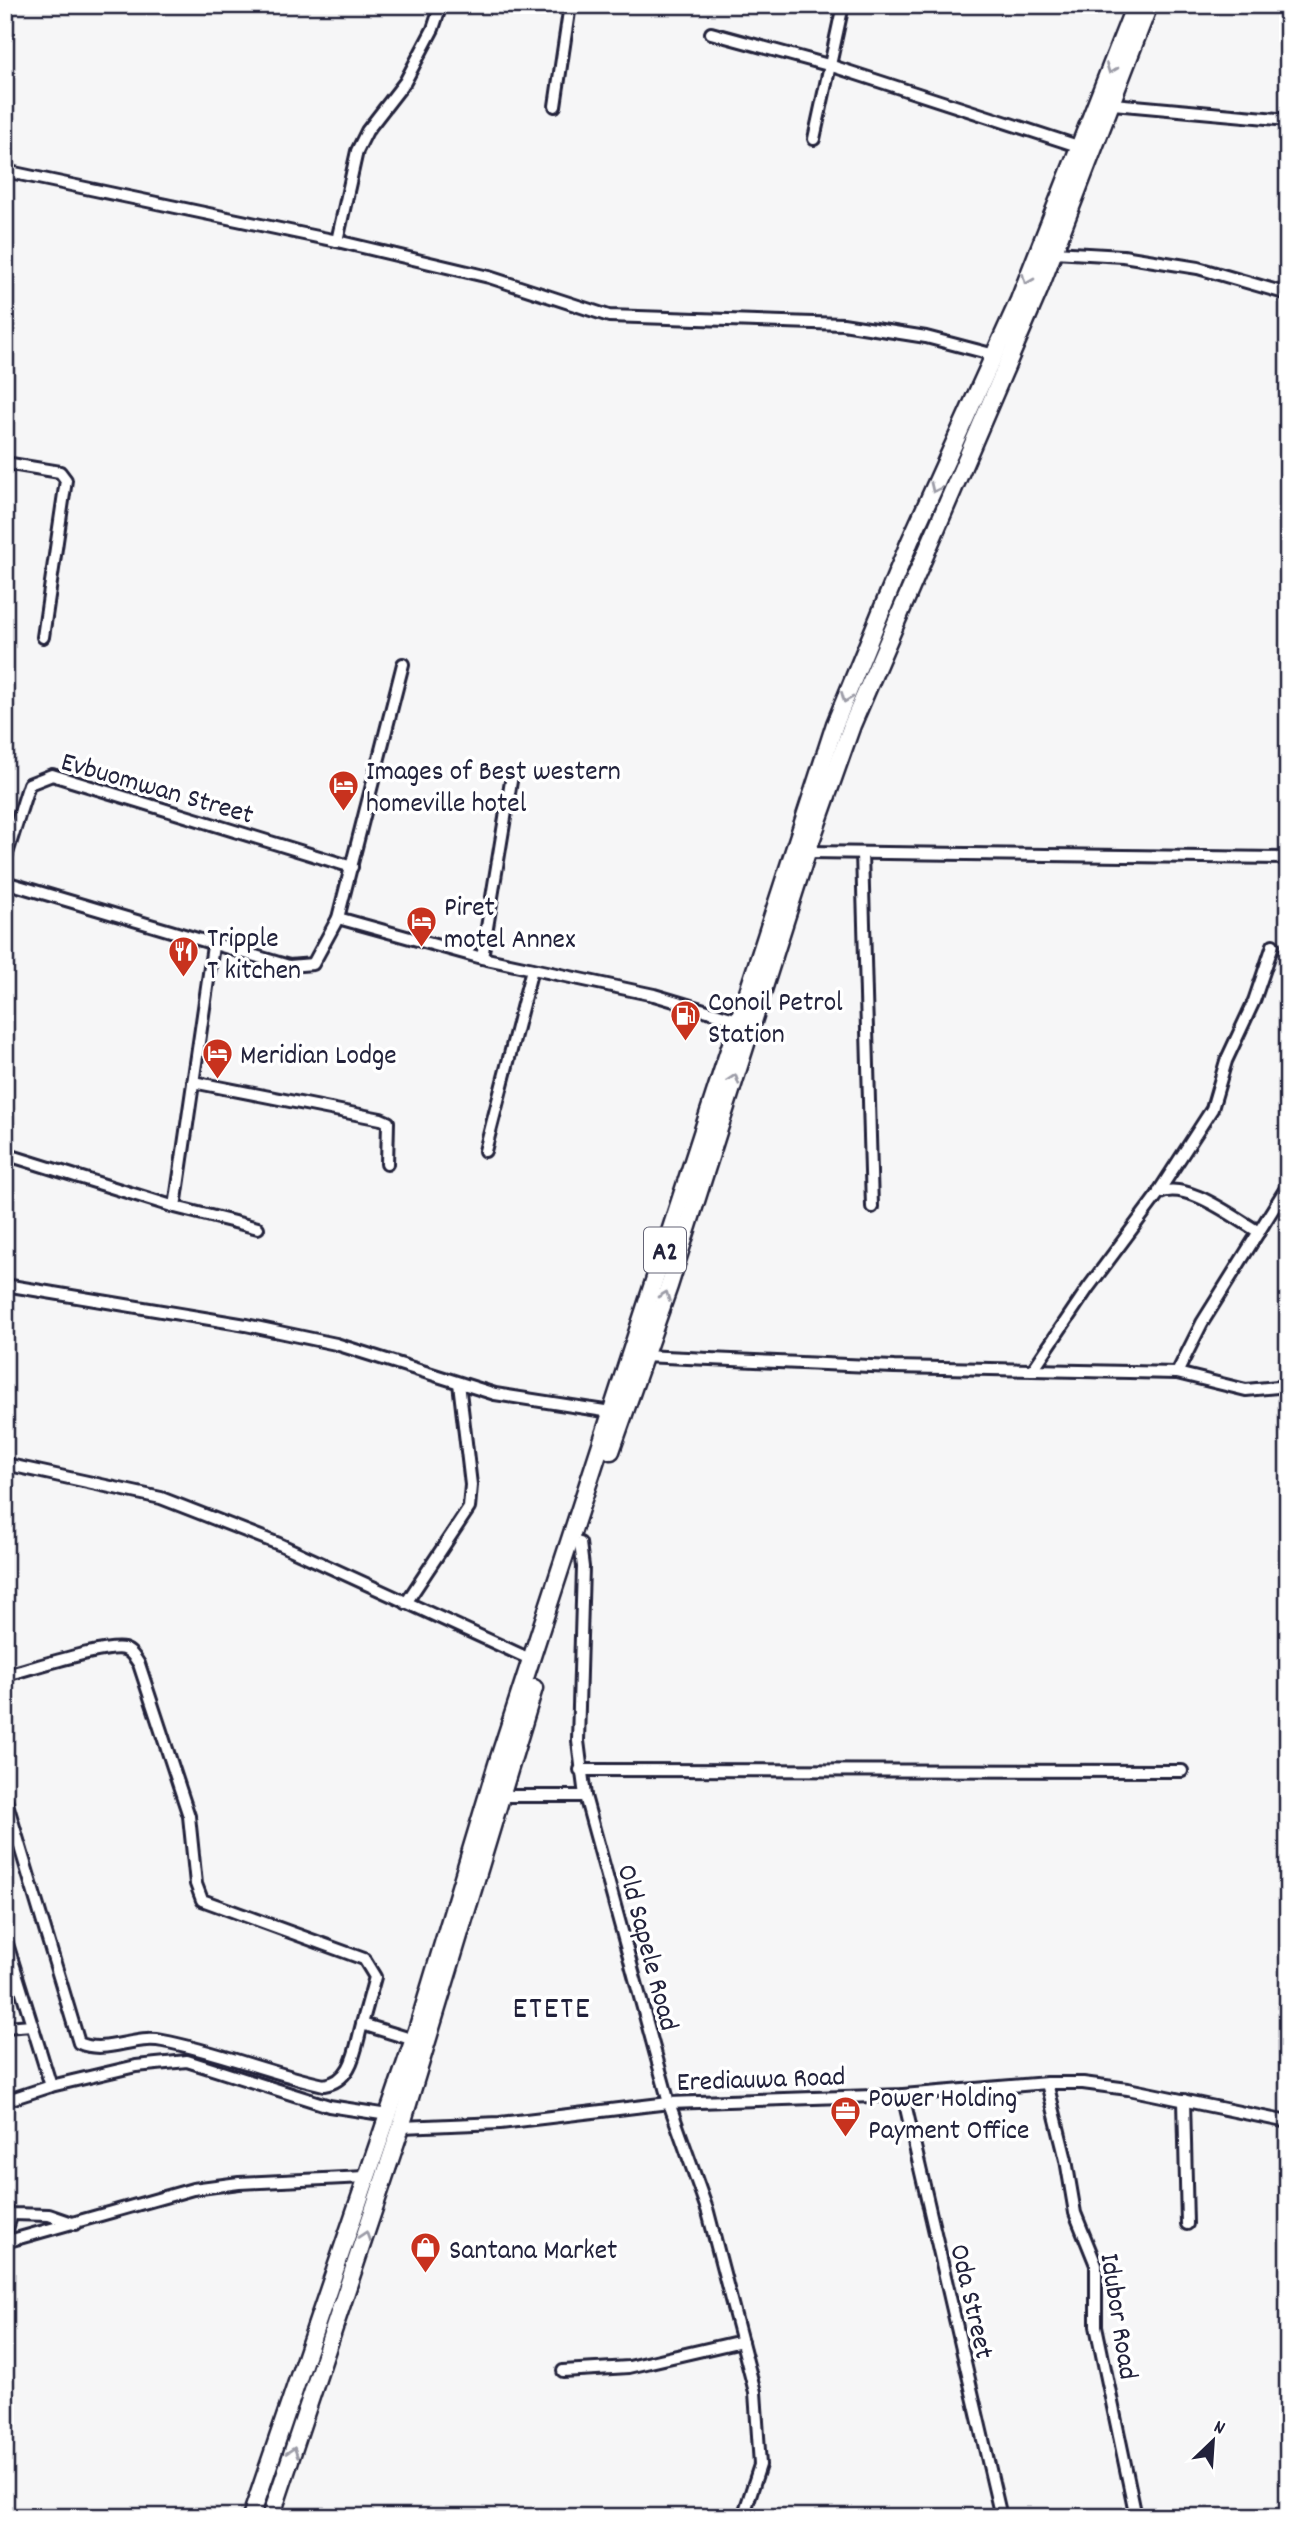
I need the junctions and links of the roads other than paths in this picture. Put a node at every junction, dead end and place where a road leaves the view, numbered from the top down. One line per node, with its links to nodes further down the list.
1 (440, 5): 14 (street)
2 (570, 5): 9 (street)
3 (843, 5): 7 (street)
4 (1135, 5): 12 (highway, A2, one-way to 12)
5 (1149, 5): 8 (highway, A2)
6 (711, 33): 7 (street)
7 (832, 65): 11 (street); 12 (street)
8 (1113, 104): 10 (street); 15 (highway, A2)
9 (555, 106)
10 (1288, 120)
11 (814, 139)
12 (1081, 147): 17 (highway, A2, one-way to 17)
13 (5, 171): 14 (street)
14 (337, 240): 17 (street)
15 (1054, 252): 16 (street); 20 (highway, A2)
16 (1288, 295)
17 (995, 355): 19 (highway, A2, one-way to 19)
18 (5, 463): 21 (street)
19 (910, 541): 20 (highway); 35 (highway, A2, one-way to 35)
20 (926, 548): 24 (highway, A2)
21 (43, 637)
22 (403, 664): 28 (street)
23 (512, 775): 33 (street)
24 (807, 852): 25 (street); 47 (highway, A2, one-way to 24)
25 (862, 853): 26 (street); 43 (street)
26 (1288, 858)
27 (5, 860): 28 (street, Evbuomwan Street)
28 (352, 867): 30 (street)
29 (5, 882): 32 (street)
30 (338, 918): 32 (street); 33 (street)
31 (1273, 945): 41 (street)
32 (213, 946): 36 (street)
33 (482, 958): 34 (street)
34 (531, 968): 35 (street); 37 (street)
35 (738, 1020): 52 (highway, A2)
36 (193, 1082): 39 (street); 42 (street)
37 (485, 1151)
38 (5, 1154): 42 (street)
39 (387, 1164)
40 (1288, 1185): 45 (street)
41 (1158, 1194): 45 (street); 48 (street)
42 (174, 1207): 44 (street)
43 (872, 1207)
44 (258, 1228)
45 (1259, 1232): 49 (street)
46 (5, 1285): 50 (street)
47 (642, 1356): 48 (street); 54 (highway, A2)
48 (1034, 1368): 49 (street)
49 (1177, 1373): 51 (street)
50 (459, 1383): 52 (street); 55 (street)
51 (1288, 1386)
52 (611, 1412): 56 (highway, A2)
53 (5, 1464): 55 (street)
54 (580, 1544): 58 (street, Old Sapele Road); 60 (highway, A2)
55 (406, 1603): 56 (street)
56 (532, 1660): 67 (highway, A2)
57 (5, 1675): 64 (street)
58 (580, 1770): 59 (street); 61 (street, Old Sapele Road)
59 (1182, 1771)
60 (500, 1796): 61 (street); 76 (highway, A2)
61 (585, 1796): 73 (street, Old Sapele Road)
62 (5, 1797): 64 (street)
63 (5, 1937): 65 (street)
64 (362, 2024): 67 (street)
65 (32, 2025): 66 (street); 69 (street)
66 (5, 2026)
67 (414, 2040): 74 (highway, A2)
68 (1047, 2083): 70 (street, Erediauwa Road); 71 (street, Erediauwa Road); 90 (street, Idubor Road)
69 (51, 2086): 72 (street); 74 (street)
70 (903, 2095): 73 (street, Erediauwa Road); 89 (street, Oda Street)
71 (1184, 2100): 75 (street, Erediauwa Road); 80 (street)
72 (5, 2101)
73 (669, 2102): 76 (street, Erediauwa Road); 83 (street, Old Sapele Road)
74 (388, 2115): 77 (highway, A2)
75 (1288, 2122)
76 (401, 2127): 87 (highway, A2, one-way to 76)
77 (365, 2177): 79 (street); 86 (highway, A2)
78 (8, 2213): 79 (street); 81 (street)
79 (75, 2224): 82 (street)
80 (1187, 2224)
81 (5, 2234)
82 (5, 2242)
83 (742, 2341): 84 (street); 88 (street, Old Sapele Road)
84 (563, 2371)
85 (1288, 2505): 91 (street)
86 (251, 2517)
87 (271, 2517)
88 (743, 2517)
89 (1001, 2517)
90 (1136, 2517)
91 (1287, 2517)

